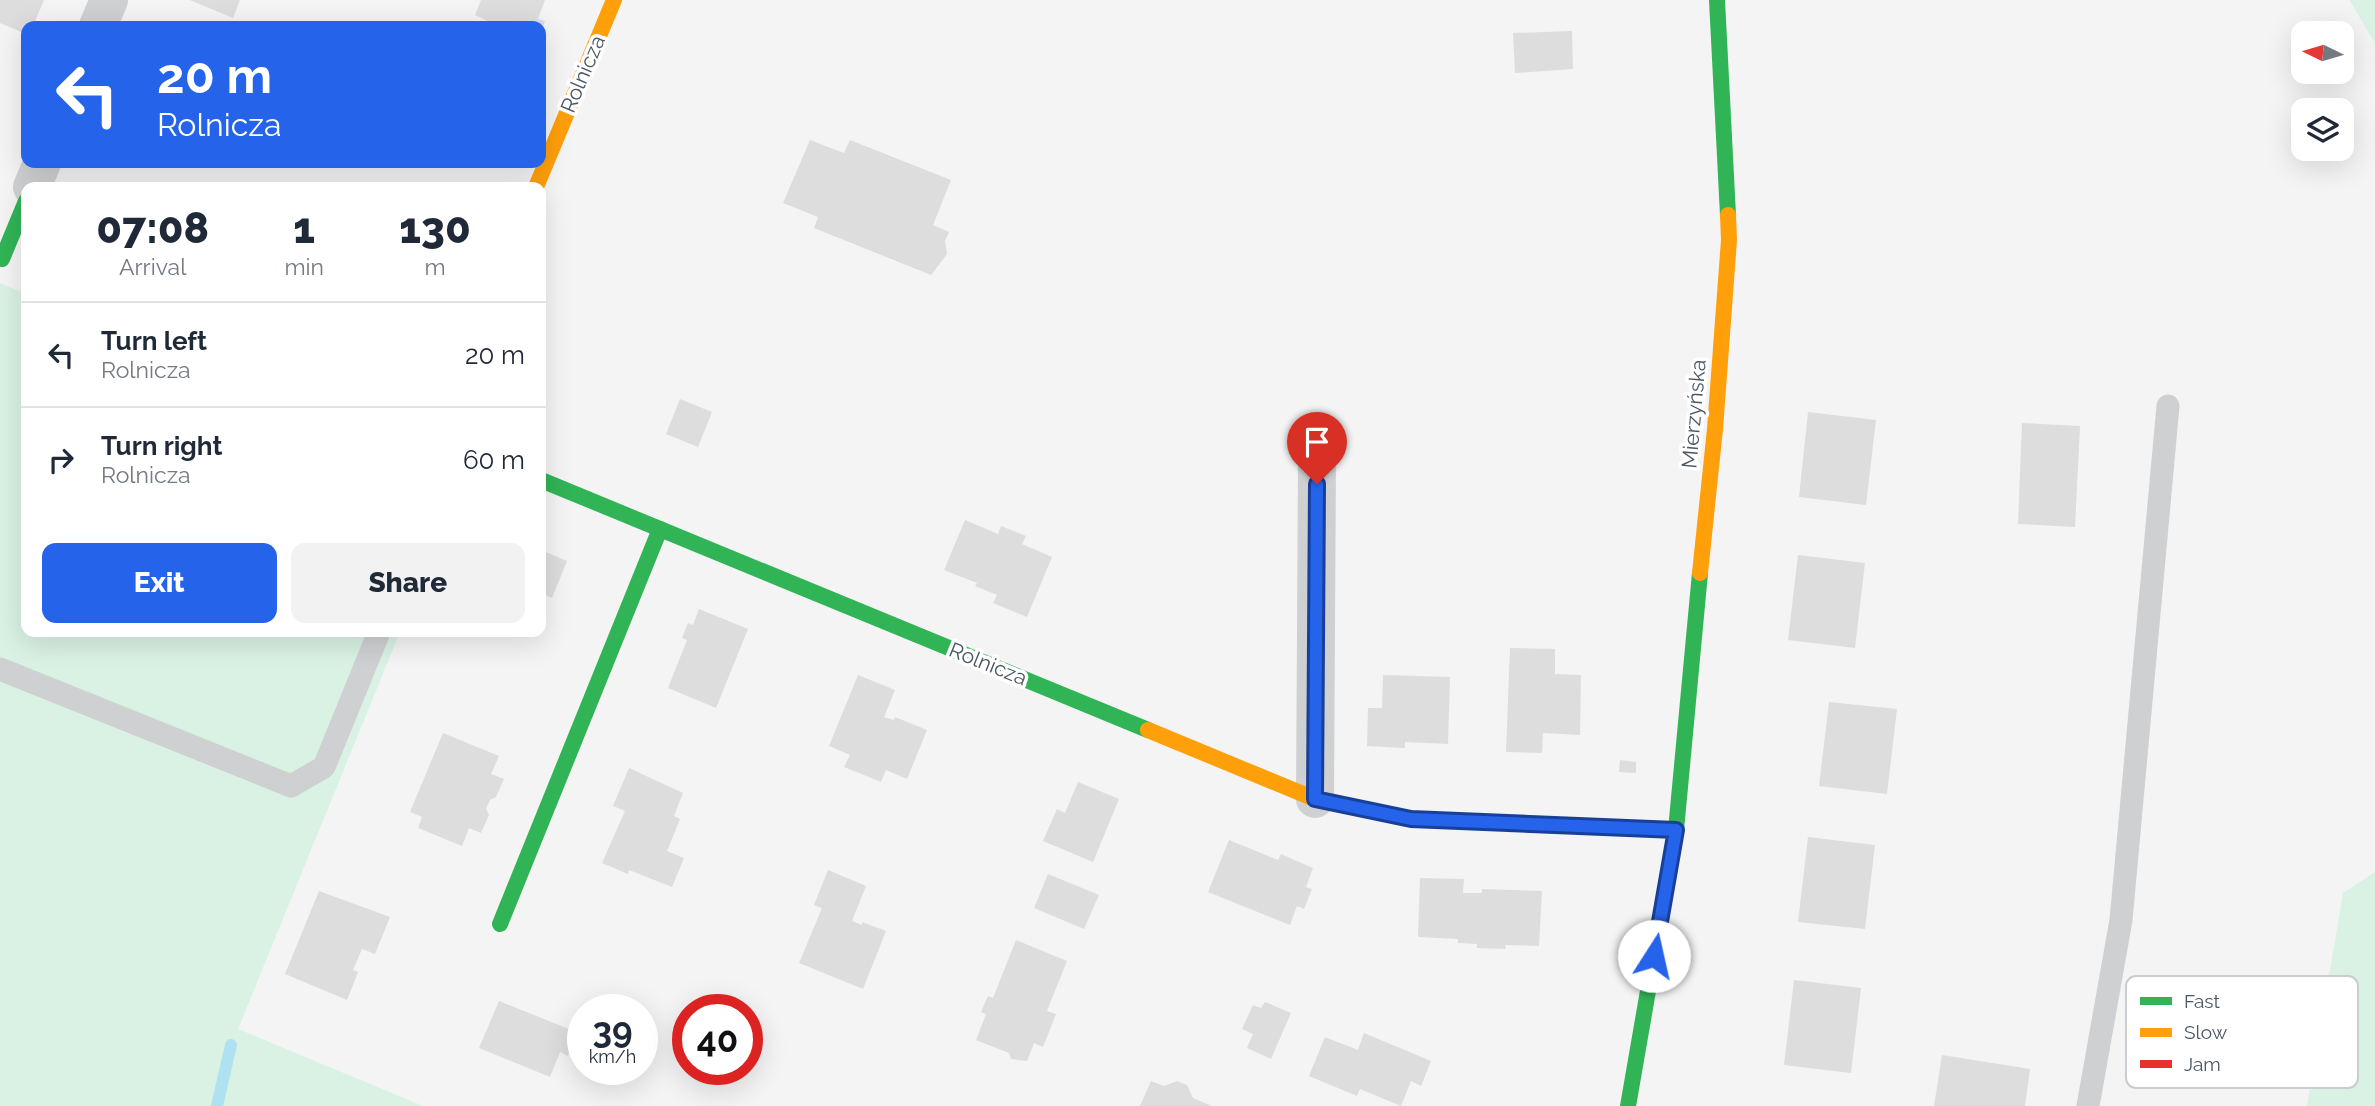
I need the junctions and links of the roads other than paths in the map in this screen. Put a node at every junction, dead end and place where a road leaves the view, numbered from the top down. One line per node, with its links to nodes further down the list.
1 (109, 0): 4 (street)
2 (614, 0): 5 (street, Rolnicza)
3 (1717, 0): 15 (street, Mierzyńska)
4 (100, 21)
5 (546, 163)
6 (21, 220): 7 (street)
7 (10, 262)
8 (2168, 406): 18 (lane)
9 (1317, 458): 14 (street)
10 (546, 482): 11 (street, Rolnicza)
11 (660, 529): 14 (street, Rolnicza); 16 (street)
12 (377, 637): 13 (lane)
13 (0, 669)
14 (1315, 799): 15 (street, Rolnicza)
15 (1676, 830): 17 (street, Mierzyńska)
16 (500, 924)
17 (1628, 1106)
18 (2088, 1106)

